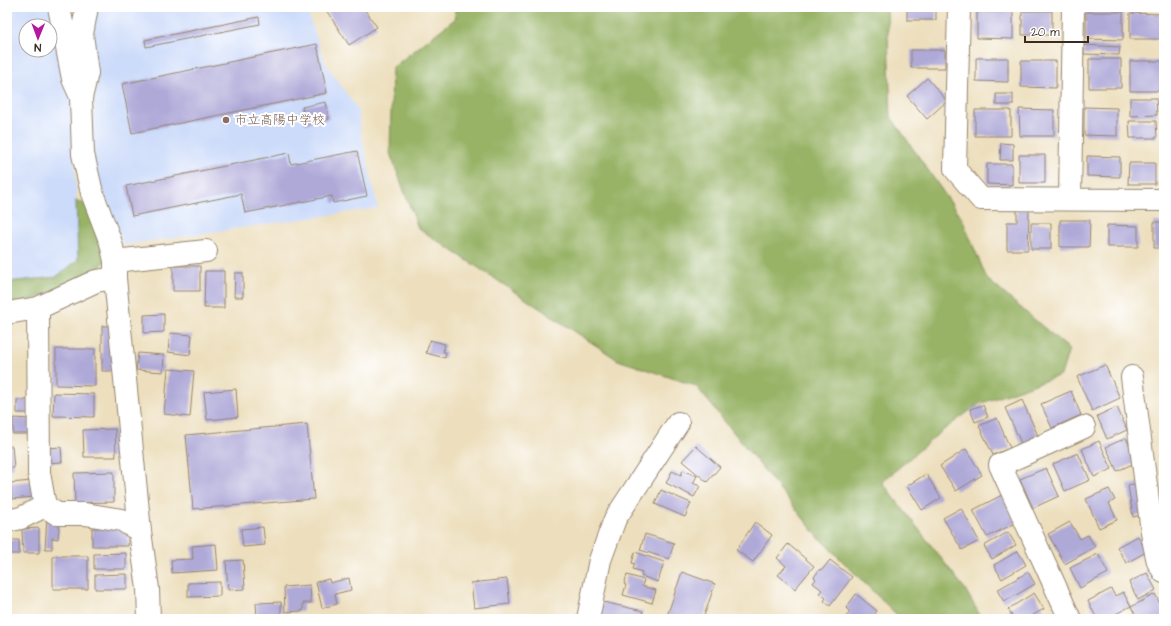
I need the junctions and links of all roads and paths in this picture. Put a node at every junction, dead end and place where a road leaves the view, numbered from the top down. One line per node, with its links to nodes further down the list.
1 (59, 7): 5 (street)
2 (87, 7): 5 (street)
3 (959, 7): 6 (street)
4 (1073, 7): 6 (street)
5 (81, 98): 9 (street)
6 (1070, 199): 7 (street)
7 (1164, 200)
8 (206, 251): 9 (street)
9 (115, 270): 10 (street); 17 (street)
10 (38, 308): 11 (street); 15 (street)
11 (7, 313)
12 (1132, 377): 18 (street)
13 (678, 423): 20 (street)
14 (1084, 427): 21 (street)
15 (45, 506): 16 (street); 17 (street)
16 (7, 521)
17 (140, 531): 19 (street)
18 (1164, 572)
19 (149, 619)
20 (588, 619)
21 (1070, 619)

